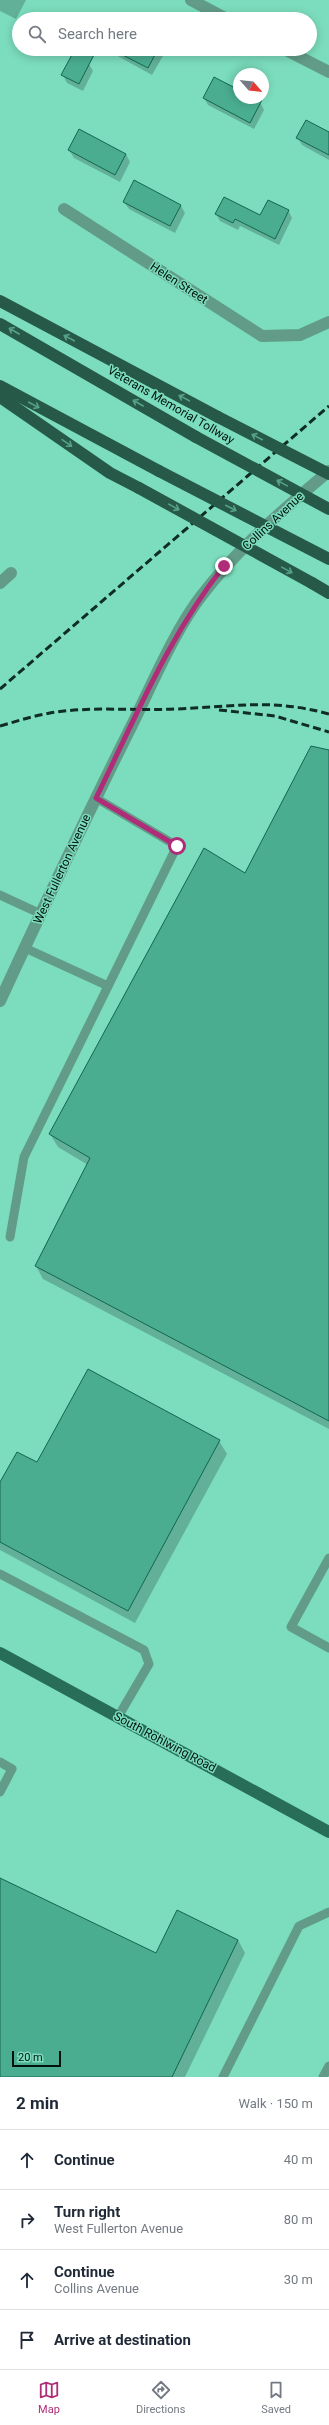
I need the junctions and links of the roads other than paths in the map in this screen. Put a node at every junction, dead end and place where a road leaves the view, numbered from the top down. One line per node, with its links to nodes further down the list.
1 (191, 0): 2 (street)
2 (214, 12)
3 (298, 56): 4 (street)
4 (329, 72)
5 (64, 209): 7 (street, Helen Street)
6 (0, 301): 11 (highway, one-way to 6, bridge)
7 (329, 322)
8 (0, 324): 12 (highway, Veterans Memorial Tollway, one-way to 8, bridge)
9 (0, 386): 13 (highway, one-way to 13, bridge)
10 (0, 397): 16 (highway, one-way to 16, bridge)
11 (329, 473): 17 (street, Collins Avenue)
12 (329, 509)
13 (329, 559)
14 (11, 573): 15 (street)
15 (0, 583)
16 (329, 593)
17 (180, 631): 18 (street, West Fullerton Avenue)
18 (96, 798): 20 (street, West Fullerton Avenue); 23 (lane)
19 (0, 895): 20 (lane)
20 (41, 914): 21 (street, West Fullerton Avenue)
21 (25, 948): 22 (street, West Fullerton Avenue); 23 (lane)
22 (4, 980): 24 (street, West Fullerton Avenue)
23 (108, 986): 25 (lane)
24 (0, 1001)
25 (10, 1238)
26 (329, 1558): 28 (lane)
27 (0, 1574): 30 (lane)
28 (329, 1648)
29 (0, 1653): 30 (main road, South Rohlwing Road)
30 (118, 1717): 33 (main road, South Rohlwing Road)
31 (0, 1762): 32 (lane)
32 (0, 1792)
33 (329, 1832)
34 (329, 1912): 36 (lane)
35 (329, 2066): 37 (lane)
36 (223, 2077)
37 (324, 2077)

